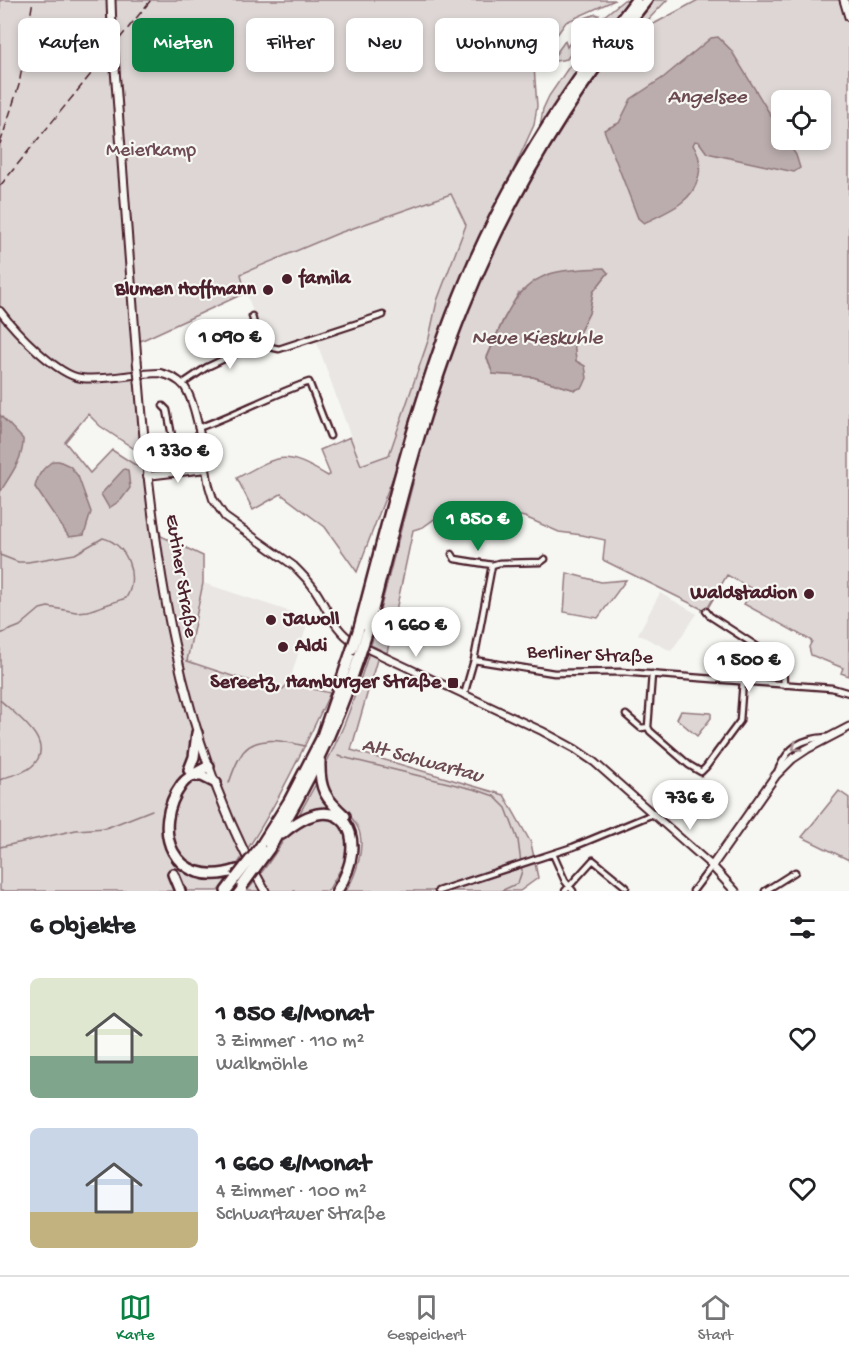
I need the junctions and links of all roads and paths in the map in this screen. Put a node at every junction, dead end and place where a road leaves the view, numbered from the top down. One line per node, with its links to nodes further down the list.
1 (111, 0): 17 (main road, Eutiner Straße, bridge)
2 (636, 0): 6 (highway)
3 (647, 0): 6 (highway)
4 (844, 0): 5 (main road)
5 (849, 17)
6 (461, 302): 22 (highway, bridge)
7 (0, 311): 11 (street)
8 (383, 315): 10 (street)
9 (252, 316): 10 (street)
10 (256, 344): 11 (street)
11 (182, 384): 13 (street)
12 (163, 406): 15 (street)
13 (198, 428): 14 (street); 15 (street)
14 (330, 436)
15 (200, 441): 16 (street)
16 (206, 469): 17 (street); 28 (street)
17 (147, 476): 32 (main road, Eutiner Straße)
18 (452, 554): 20 (street)
19 (545, 559): 20 (street)
20 (492, 565): 23 (street)
21 (706, 611): 26 (street)
22 (356, 653): 33 (highway); 38 (highway)
23 (474, 660): 24 (street, Berliner Straße); 28 (street)
24 (652, 674): 25 (street, Berliner Straße); 30 (street)
25 (743, 681): 26 (street, Berliner Straße); 30 (street)
26 (784, 685): 27 (street, Berliner Straße)
27 (849, 693)
28 (464, 694): 37 (street)
29 (626, 715): 30 (street)
30 (648, 727)
31 (849, 727): 40 (main road)
32 (197, 732): 34 (main road, Eutiner Straße); 35 (highway)
33 (321, 757): 38 (highway); 50 (highway)
34 (208, 764): 35 (highway); 36 (main road, Eutiner Straße)
35 (190, 773): 36 (highway); 45 (highway); 45 (highway)
36 (216, 783): 48 (main road, Eutiner Straße)
37 (652, 814): 39 (street); 40 (street)
38 (265, 845): 42 (highway, bridge); 42 (highway, bridge); 49 (highway)
39 (553, 854): 46 (street); 51 (street)
40 (712, 866): 52 (street); 53 (main road)
41 (795, 873): 54 (street)
42 (238, 882): 43 (highway); 47 (highway)
43 (217, 885)
44 (626, 887): 46 (street)
45 (184, 888)
46 (569, 890)
47 (226, 891)
48 (265, 891)
49 (337, 891)
50 (342, 891)
51 (438, 891)
52 (693, 891)
53 (735, 891)
54 (765, 891)

